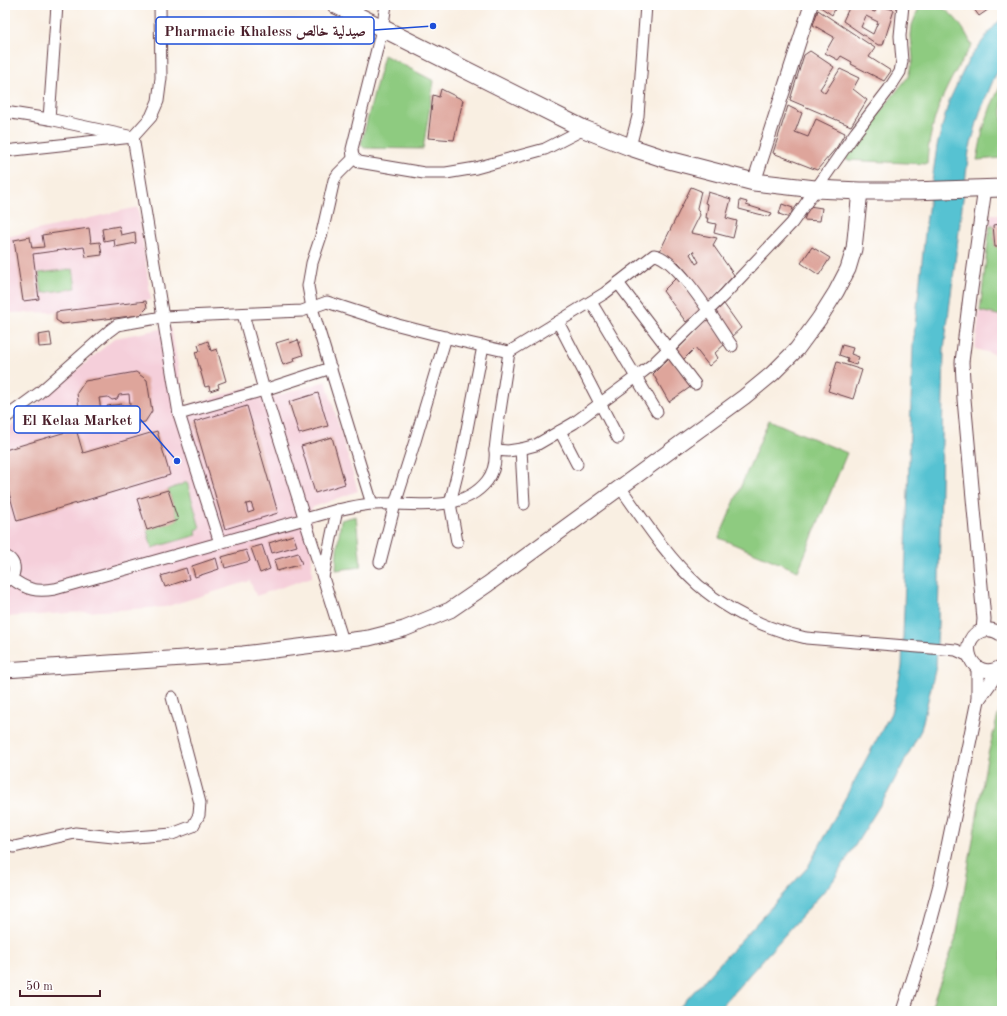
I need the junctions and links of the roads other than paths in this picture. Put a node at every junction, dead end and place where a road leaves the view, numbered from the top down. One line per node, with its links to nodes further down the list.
1 (57, 5): 10 (street)
2 (160, 5): 12 (street)
3 (336, 5): 8 (main road)
4 (386, 5): 8 (street)
5 (646, 5): 13 (street)
6 (811, 5): 16 (street)
7 (903, 5): 19 (street)
8 (382, 29): 11 (main road); 15 (street)
9 (5, 112): 10 (street)
10 (49, 119): 12 (street)
11 (584, 130): 13 (main road); 15 (street)
12 (133, 137): 14 (street); 26 (street)
13 (630, 147): 16 (main road)
14 (5, 151)
15 (354, 158): 23 (street)
16 (754, 182): 19 (main road)
17 (981, 188): 18 (main road); 20 (main road); 59 (street)
18 (1002, 188)
19 (815, 189): 20 (main road); 24 (street)
20 (860, 191): 46 (main road)
21 (618, 284): 22 (street); 24 (street); 31 (street)
22 (591, 302): 27 (street); 34 (street)
23 (312, 308): 25 (street); 28 (street); 33 (street)
24 (708, 311): 30 (street); 31 (street)
25 (243, 314): 26 (street); 36 (street)
26 (163, 317): 39 (street); 40 (street)
27 (558, 322): 32 (street); 37 (street)
28 (446, 337): 29 (street); 49 (street)
29 (483, 346): 32 (street); 47 (street)
30 (732, 346)
31 (668, 349): 34 (street); 35 (street)
32 (509, 352): 43 (street)
33 (331, 368): 36 (street); 48 (street)
34 (636, 377): 37 (street); 38 (street)
35 (694, 384)
36 (264, 390): 39 (street); 52 (street)
37 (599, 404): 41 (street); 42 (street)
38 (657, 412)
39 (179, 414): 54 (street)
40 (5, 418)
41 (560, 431): 44 (street); 45 (street)
42 (618, 438)
43 (495, 450): 44 (street); 47 (street)
44 (521, 450): 50 (street)
45 (577, 464)
46 (620, 487): 61 (main road); 62 (street)
47 (450, 503): 49 (street); 53 (street)
48 (372, 504): 49 (street); 51 (street)
49 (394, 504): 56 (street)
50 (524, 504)
51 (337, 510): 52 (street); 57 (street)
52 (304, 518): 54 (street); 57 (street)
53 (457, 542)
54 (220, 543): 58 (street)
55 (5, 556): 58 (street)
56 (380, 562)
57 (323, 578): 61 (street)
58 (8, 580)
59 (983, 630): 60 (street); 62 (street)
60 (1002, 635)
61 (342, 641): 65 (main road)
62 (969, 650): 64 (street)
63 (1002, 666): 64 (street); 67 (street)
64 (978, 668): 67 (street)
65 (5, 670)
66 (172, 697): 68 (street)
67 (978, 700): 69 (street)
68 (5, 845)
69 (903, 1011)

